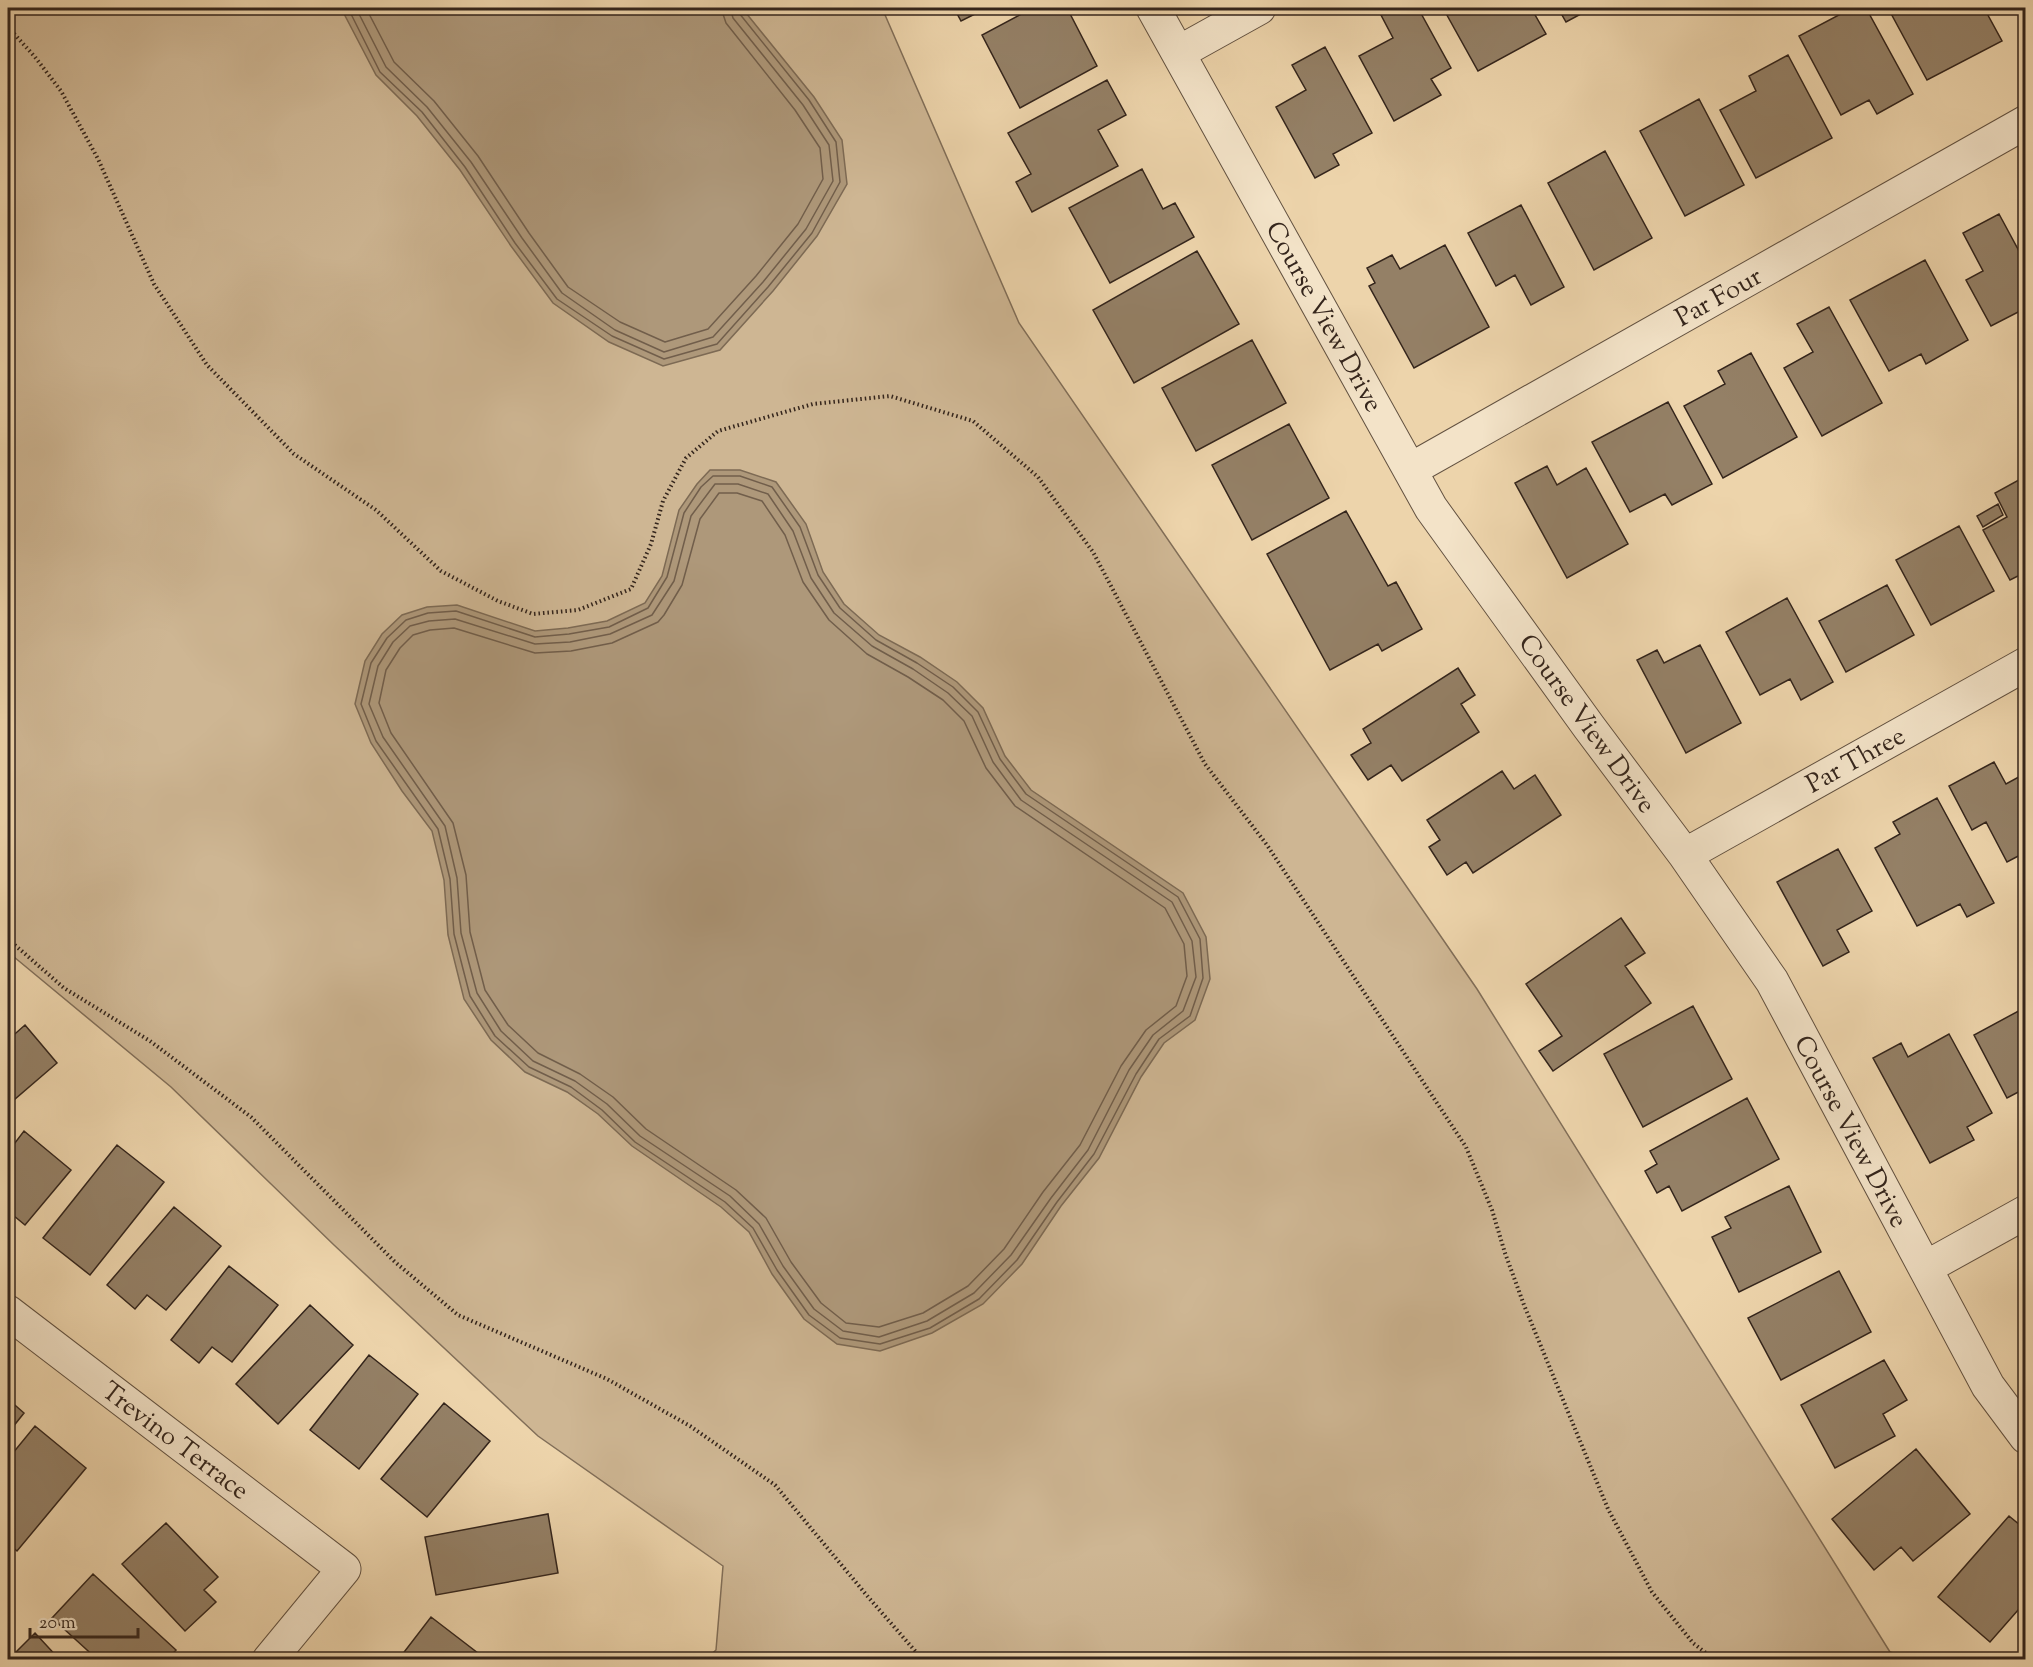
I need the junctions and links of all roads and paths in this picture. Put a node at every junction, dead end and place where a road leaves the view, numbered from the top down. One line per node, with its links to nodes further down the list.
1 (1153, 8): 4 (street, Course View Drive)
2 (1259, 8): 4 (street)
3 (8, 27): 16 (path)
4 (1178, 53): 6 (street, Course View Drive)
5 (2025, 122): 6 (street, Par Four)
6 (1410, 470): 8 (street, Course View Drive)
7 (2025, 664): 8 (street, Par Three)
8 (1685, 855): 11 (street, Course View Drive)
9 (8, 939): 15 (path)
10 (2025, 1212): 11 (street)
11 (1925, 1268): 13 (street, Course View Drive)
12 (8, 1312): 14 (street, Trevino Terrace)
13 (2025, 1437)
14 (268, 1659)
15 (923, 1659)
16 (1715, 1659)

